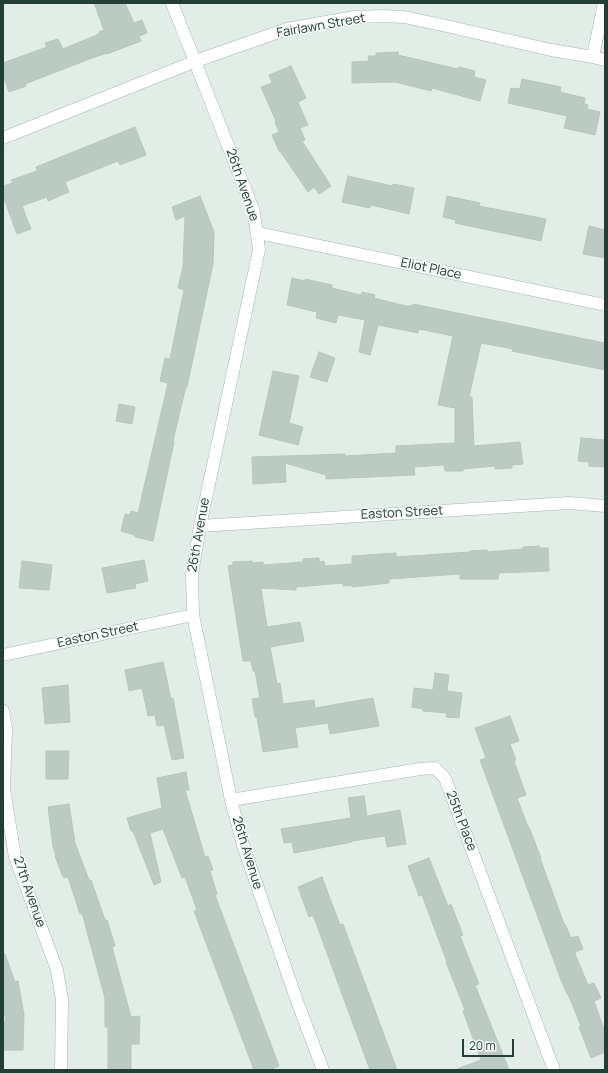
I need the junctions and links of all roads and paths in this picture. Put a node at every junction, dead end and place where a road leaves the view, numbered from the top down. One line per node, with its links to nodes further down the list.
1 (172, 3): 5 (street, 26th Avenue)
2 (604, 3): 3 (street)
3 (593, 57): 4 (street, Fairlawn Street); 5 (street, Fairlawn Street)
4 (605, 60)
5 (196, 61): 6 (street, Fairlawn Street); 7 (street, 26th Avenue)
6 (3, 138)
7 (258, 233): 8 (street, Eliot Place); 10 (street, 26th Avenue)
8 (605, 305)
9 (605, 506): 10 (street, Easton Street)
10 (200, 526): 11 (street, 26th Avenue)
11 (193, 615): 12 (street, Easton Street); 14 (street, 26th Avenue)
12 (3, 655)
13 (3, 711): 15 (street, 27th Avenue)
14 (231, 800): 16 (street, 26th Avenue); 17 (street, 25th Place)
15 (61, 1070)
16 (323, 1070)
17 (554, 1070)

